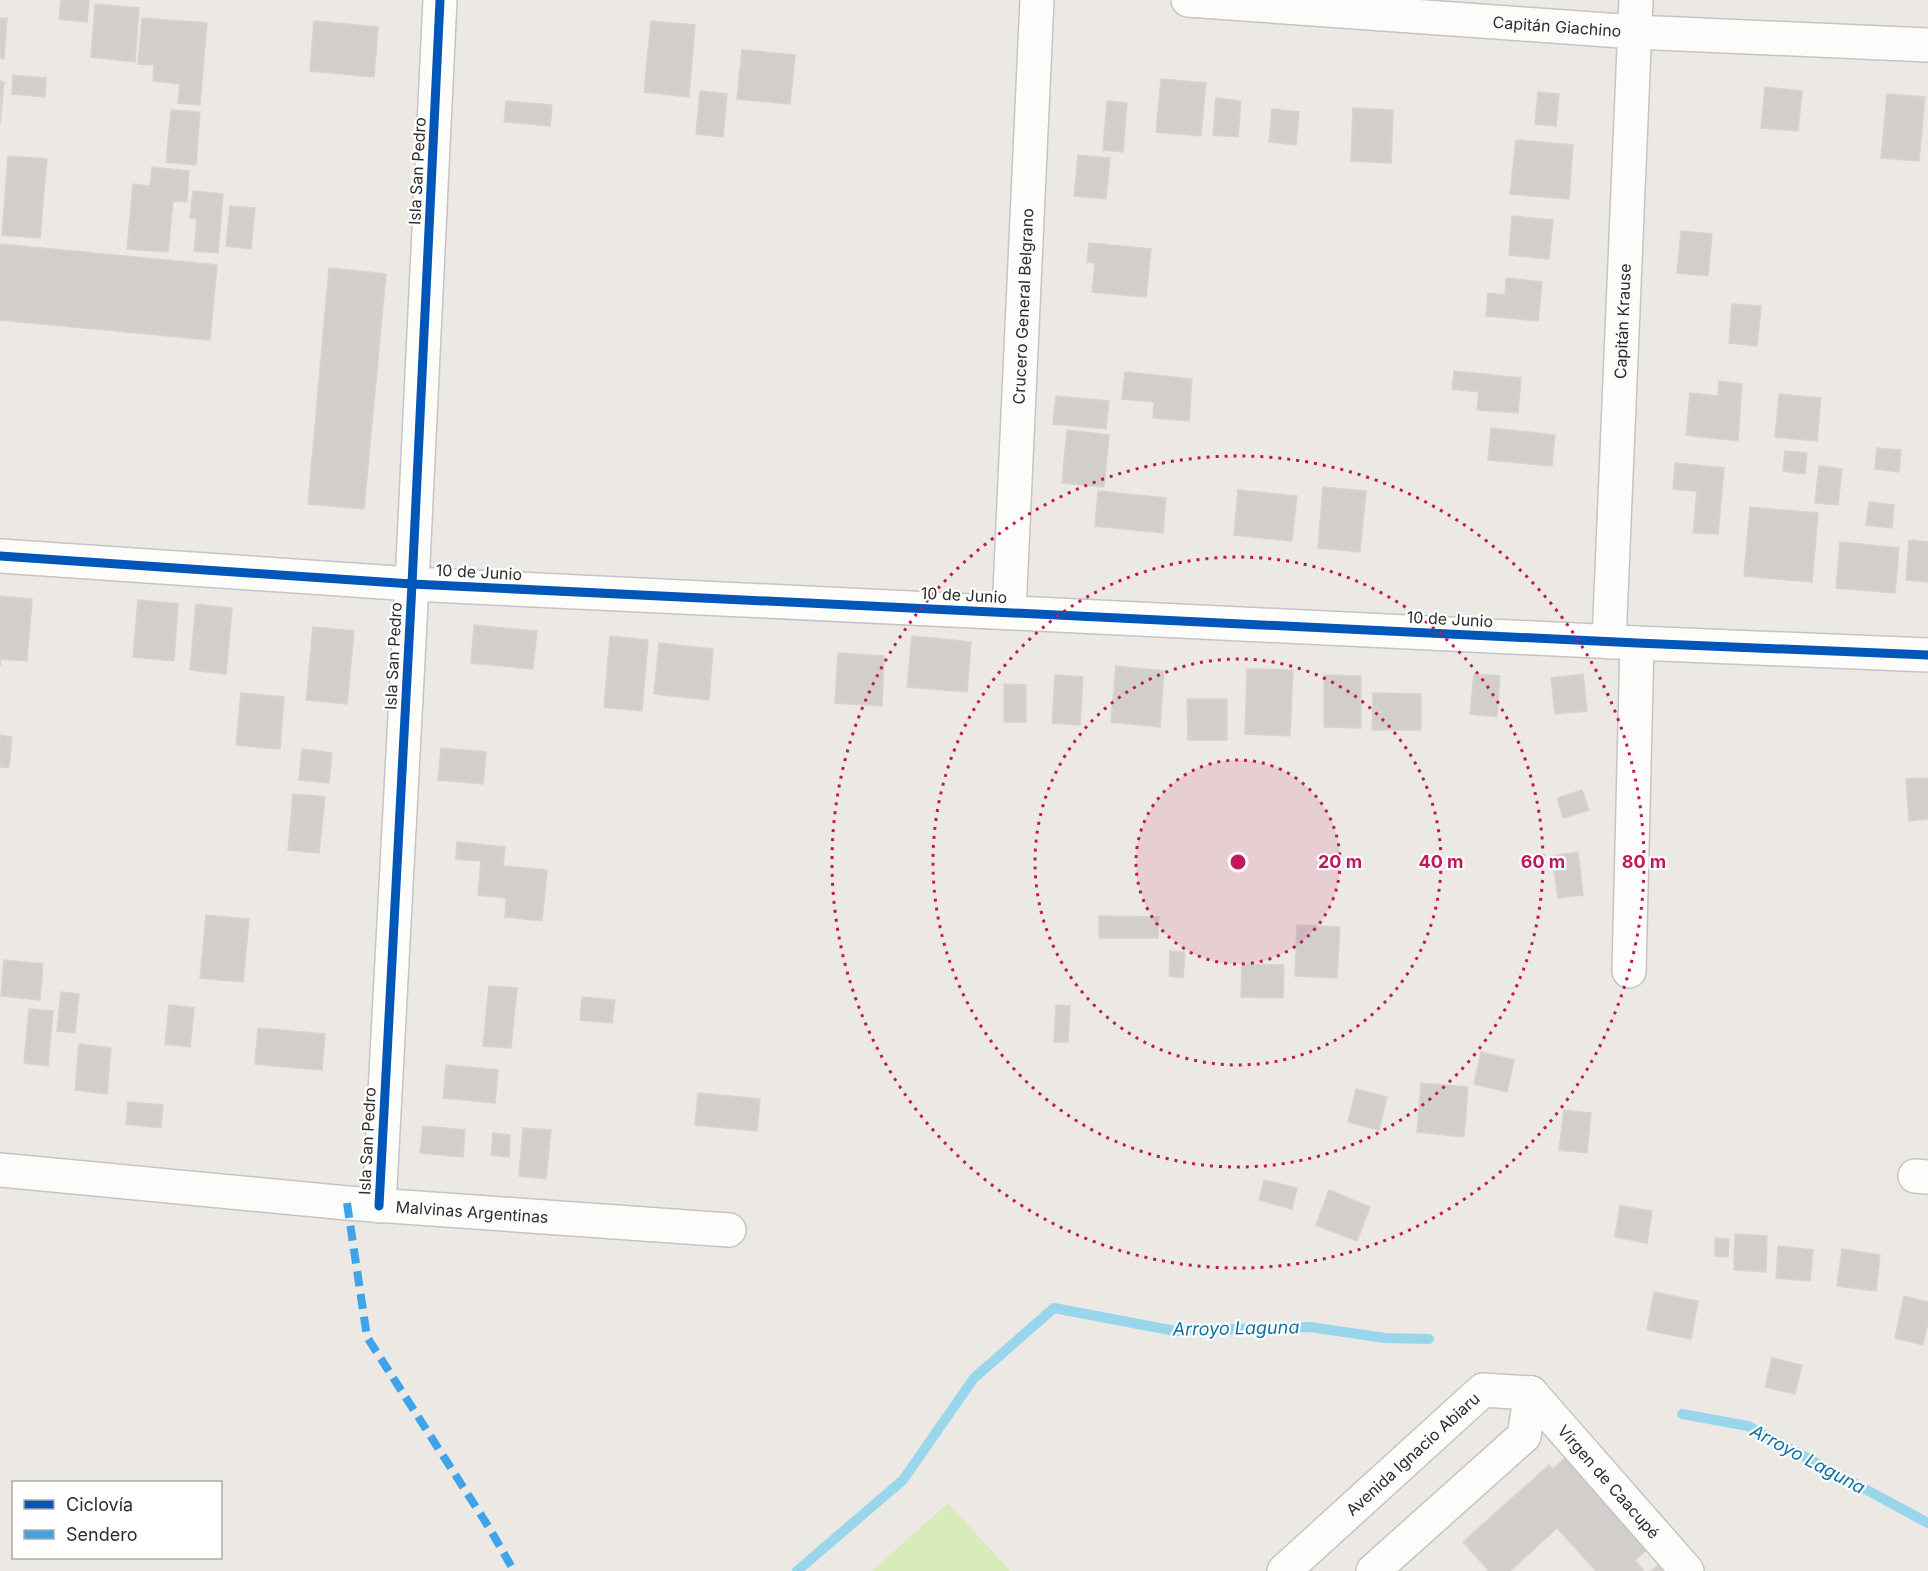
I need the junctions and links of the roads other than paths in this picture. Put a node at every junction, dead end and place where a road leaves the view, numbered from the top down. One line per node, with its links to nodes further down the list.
1 (440, 0): 8 (street, Isla San Pedro)
2 (1037, 0): 9 (street, Crucero General Belgrano)
3 (1188, 0): 5 (street, Capitán Giachino)
4 (1636, 0): 5 (street, Capitán Krause)
5 (1635, 32): 6 (street, Capitán Giachino); 10 (street, Capitán Krause)
6 (1928, 45)
7 (0, 556): 8 (street, 10 de Junio)
8 (412, 584): 9 (street, 10 de Junio); 14 (street, Isla San Pedro)
9 (1009, 612): 10 (street, 10 de Junio)
10 (1623, 643): 11 (street, 10 de Junio); 12 (street, Capitán Krause)
11 (1928, 655)
12 (1629, 971)
13 (0, 1170): 14 (street, Malvinas Argentinas)
14 (379, 1206): 15 (street, Malvinas Argentinas)
15 (729, 1230)
16 (1531, 1393): 17 (street, Avenida Ignacio Abiaru); 18 (street); 19 (street, Vírgen de Caacupé)
17 (1284, 1571)
18 (1373, 1571)
19 (1687, 1571)

